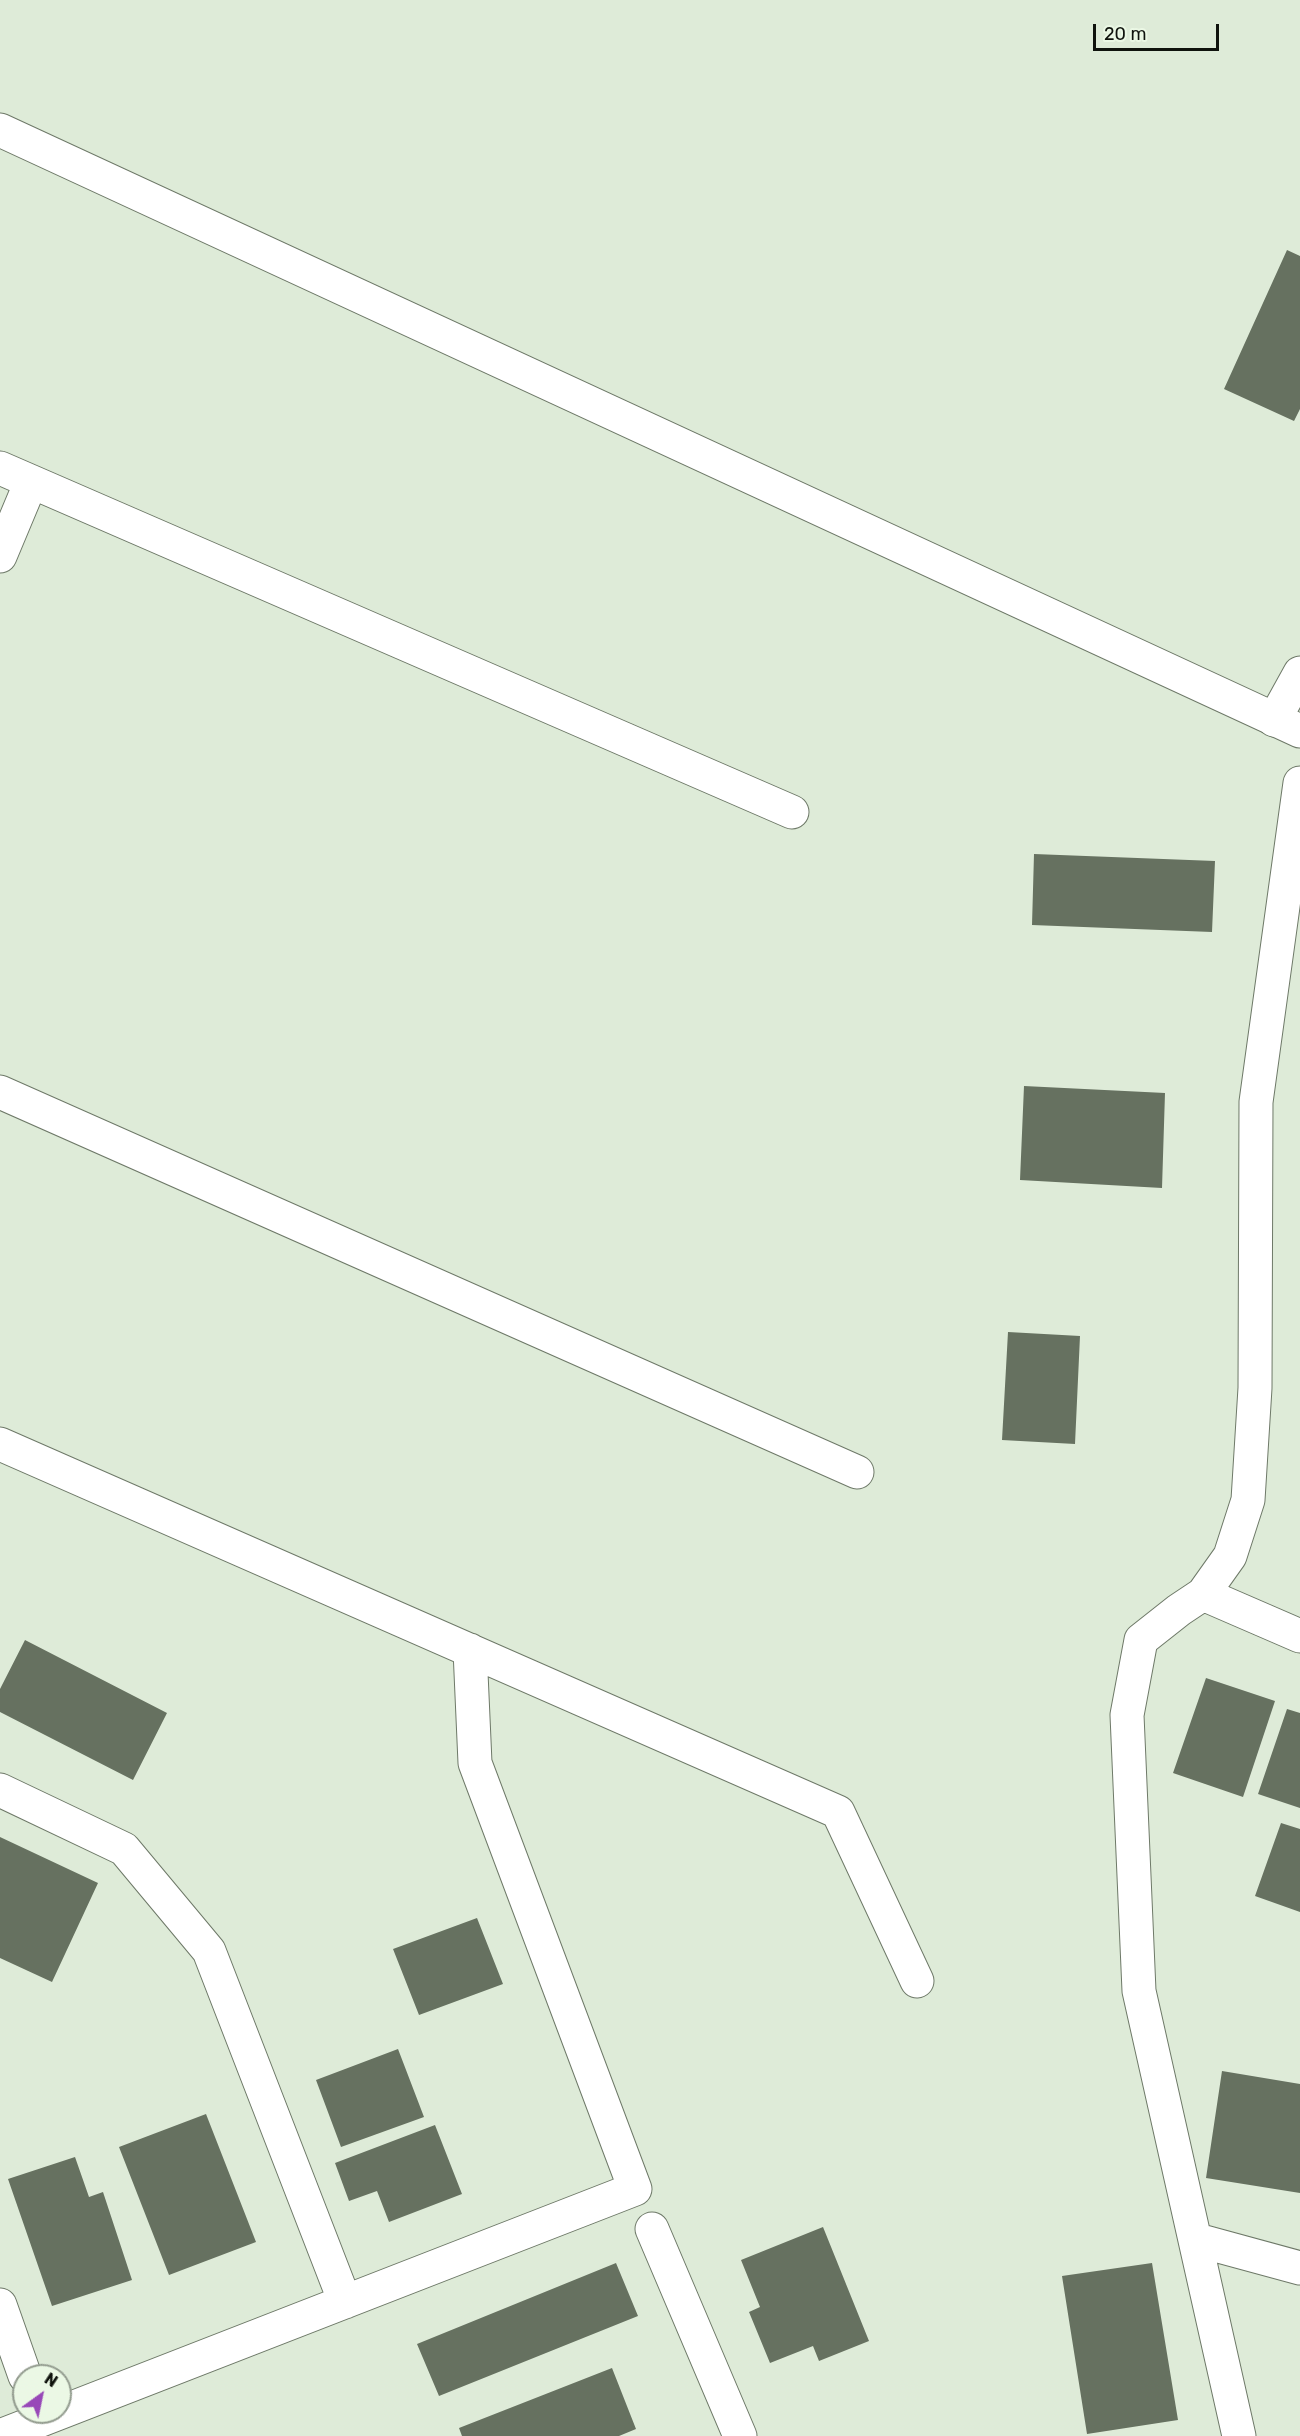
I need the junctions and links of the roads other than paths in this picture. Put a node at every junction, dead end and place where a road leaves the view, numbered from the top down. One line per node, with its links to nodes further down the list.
1 (0, 130): 6 (street)
2 (0, 468): 3 (street)
3 (31, 482): 4 (street); 8 (street)
4 (0, 556)
5 (1300, 673): 6 (street)
6 (1287, 726)
7 (1300, 783): 12 (street)
8 (792, 812)
9 (0, 1092): 11 (street)
10 (0, 1444): 16 (street)
11 (857, 1472)
12 (1230, 1556): 13 (street); 14 (street)
13 (1203, 1594): 14 (street); 20 (street)
14 (1253, 1616): 15 (street)
15 (1300, 1636)
16 (470, 1650): 18 (street); 22 (street)
17 (0, 1790): 22 (street)
18 (917, 1981)
19 (652, 2229): 28 (street)
20 (1197, 2240): 21 (street); 29 (street)
21 (1300, 2268)
22 (345, 2302): 25 (street)
23 (0, 2305): 24 (street)
24 (21, 2364)
25 (72, 2403)
26 (23, 2424): 27 (street)
27 (0, 2436)
28 (740, 2436)
29 (1239, 2436)

